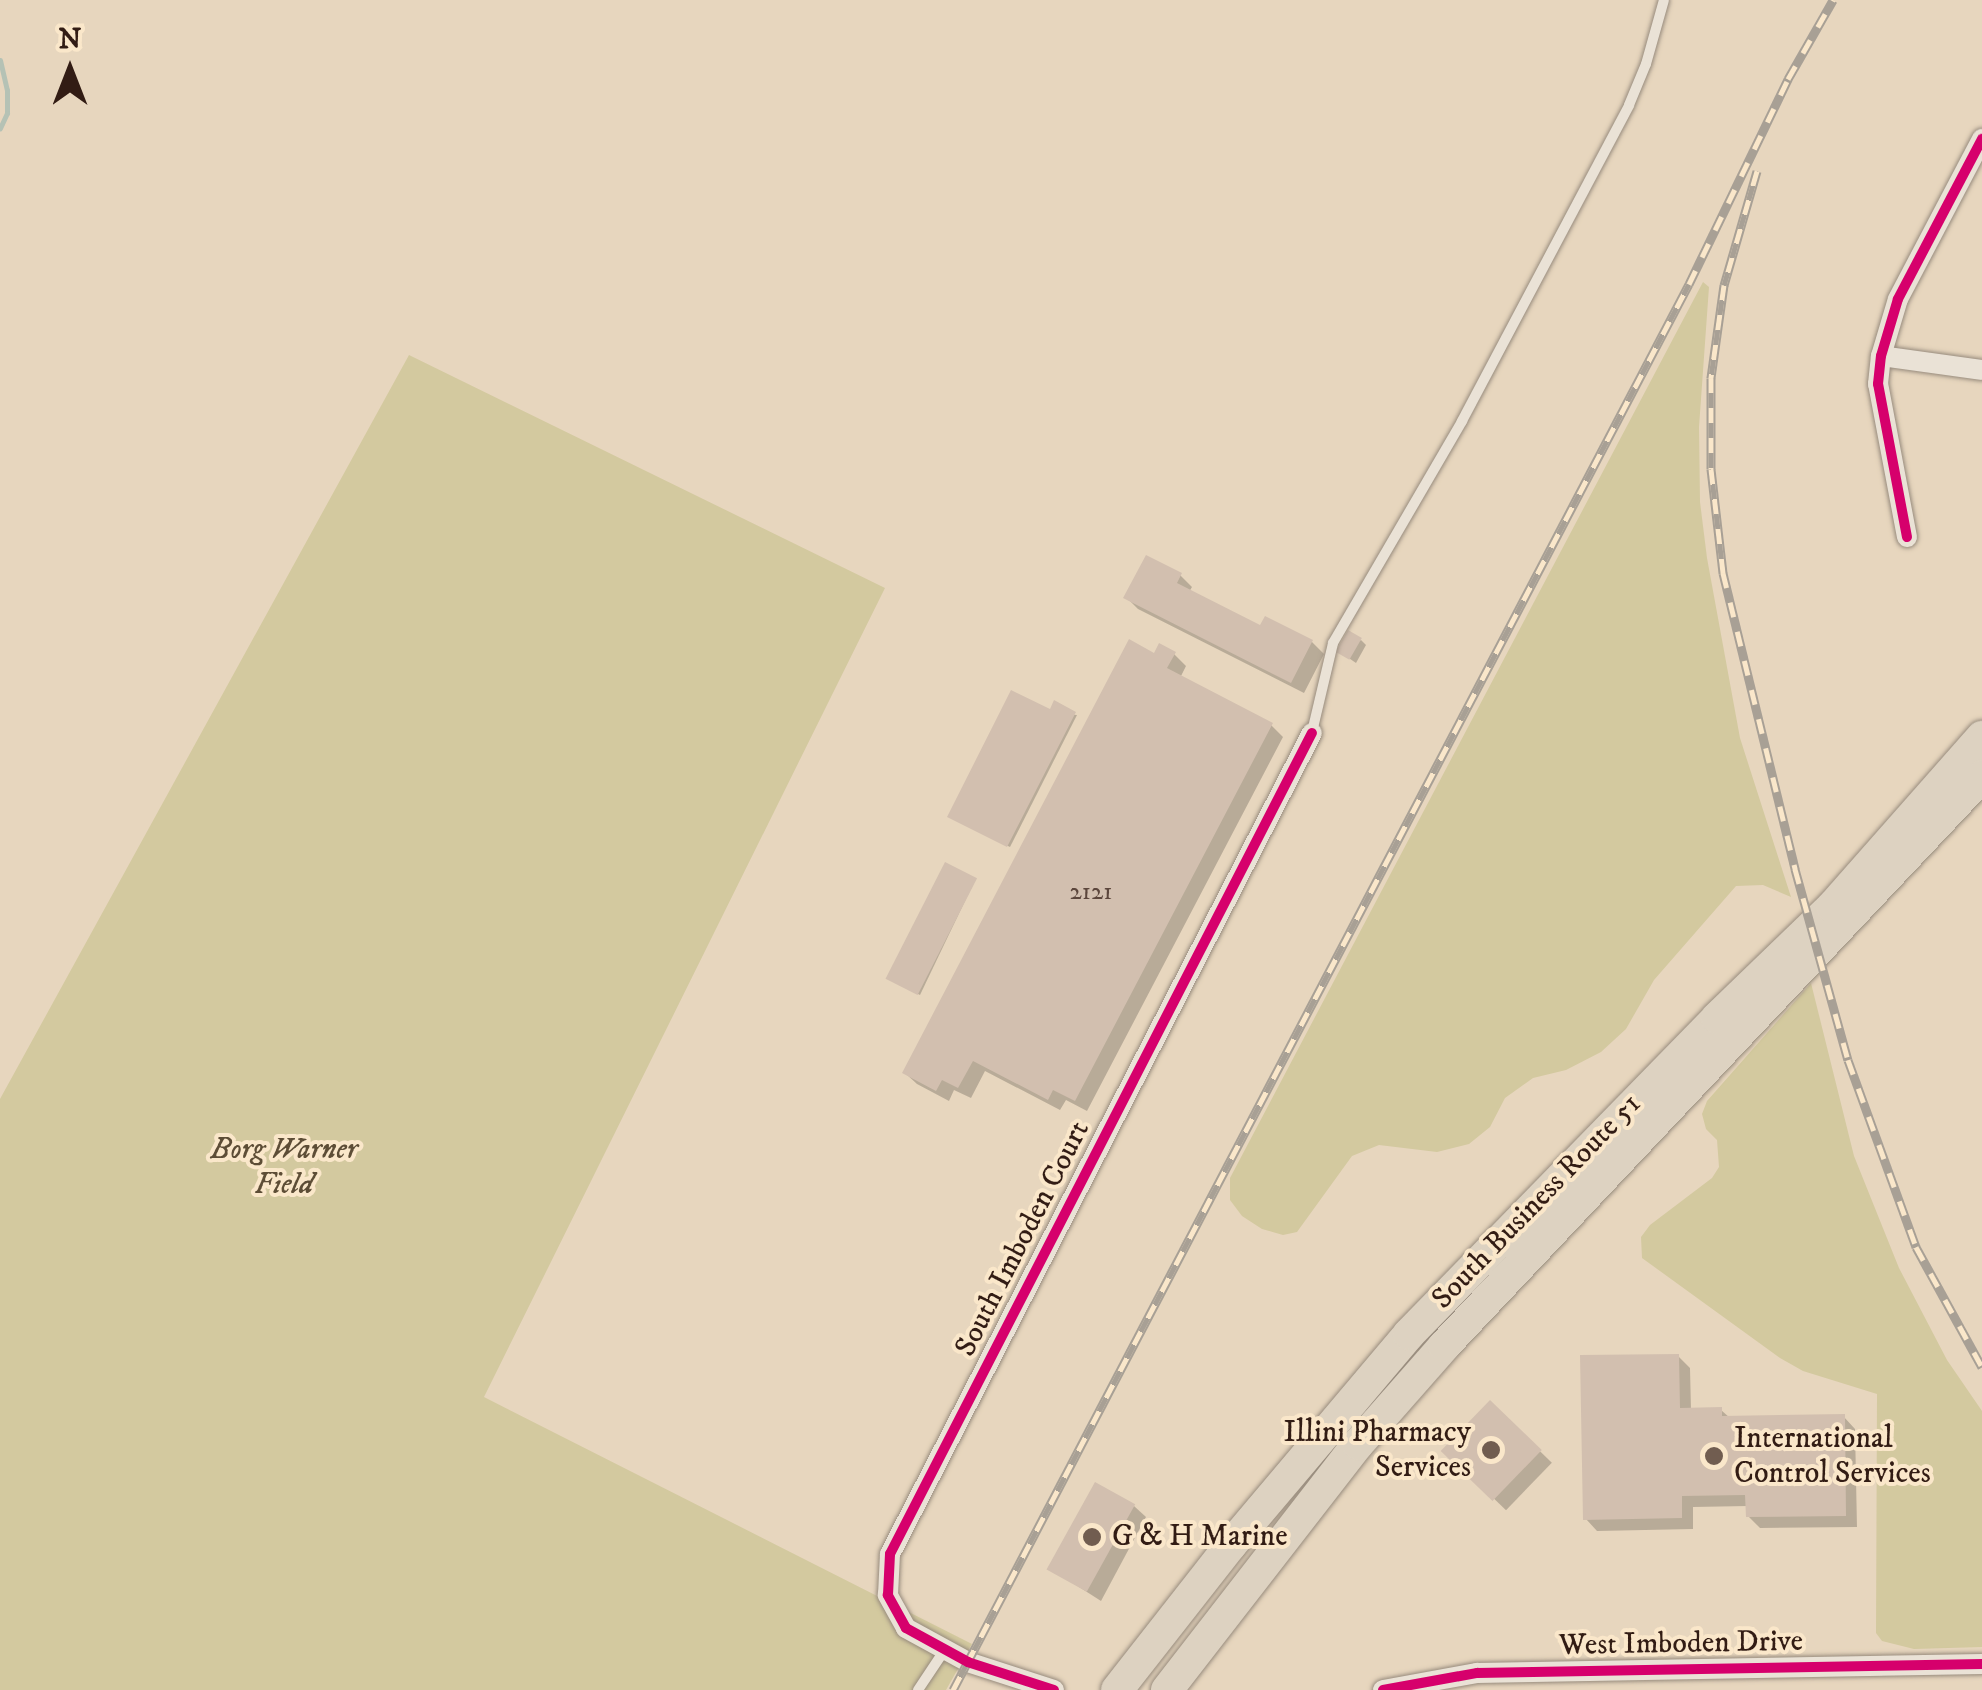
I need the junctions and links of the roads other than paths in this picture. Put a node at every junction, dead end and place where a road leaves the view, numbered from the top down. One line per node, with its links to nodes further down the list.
1 (1664, 0): 6 (lane)
2 (1982, 138): 3 (street)
3 (1881, 356): 4 (street); 5 (street)
4 (1982, 370)
5 (1907, 537)
6 (1312, 734): 9 (street, South Imboden Court)
7 (1982, 738): 13 (main road, South Business Route 51)
8 (1982, 776): 14 (main road, South Business Route 51)
9 (944, 1651): 11 (lane); 12 (street, South Imboden Court)
10 (1982, 1664): 15 (street, West Imboden Drive)
11 (918, 1690)
12 (1054, 1690)
13 (1117, 1690)
14 (1167, 1690)
15 (1383, 1690)

